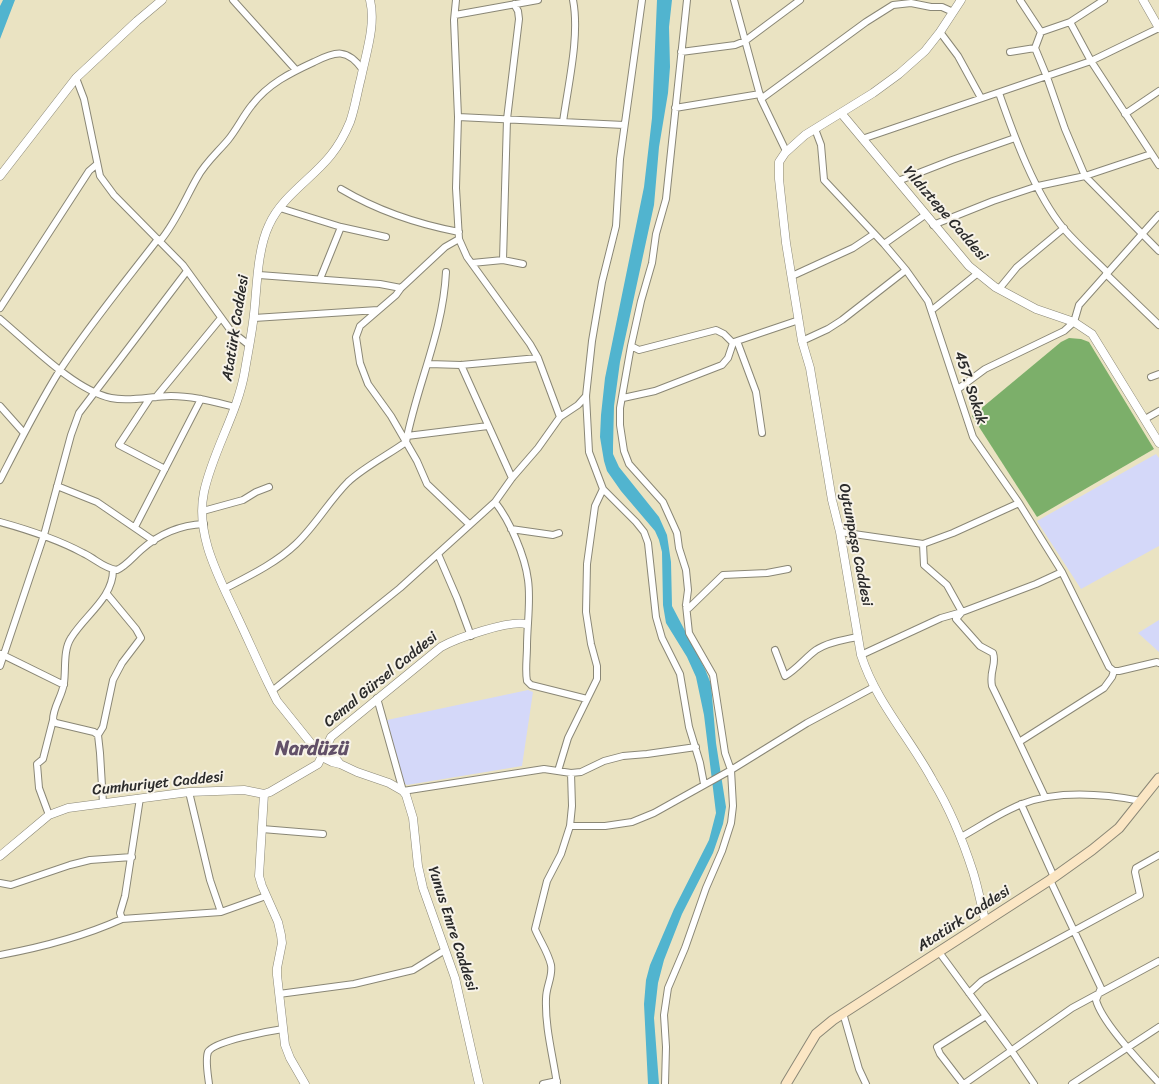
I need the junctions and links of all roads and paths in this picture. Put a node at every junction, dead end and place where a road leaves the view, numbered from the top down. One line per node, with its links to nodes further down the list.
1 (162, 0): 30 (street)
2 (232, 0): 27 (street)
3 (370, 0): 28 (street, Atatürk Caddesi)
4 (456, 0): 17 (street)
5 (538, 0): 15 (street)
6 (574, 0): 40 (street)
7 (642, 0): 41 (street)
8 (687, 0): 24 (street)
9 (734, 0): 22 (street)
10 (800, 0): 22 (street)
11 (960, 0): 16 (street)
12 (1020, 0): 21 (street)
13 (1104, 0): 18 (street)
14 (1143, 0): 19 (street)
15 (519, 2): 17 (street); 39 (street)
16 (953, 12): 20 (street); 33 (street)
17 (454, 15): 38 (street)
18 (1070, 22): 21 (street); 26 (street)
19 (1158, 25): 26 (street)
20 (940, 32): 34 (street); 36 (street)
21 (1041, 32): 23 (street)
22 (745, 40): 24 (street); 33 (street)
23 (1035, 48): 25 (street); 29 (street)
24 (681, 52): 35 (street)
25 (1010, 52)
26 (1091, 61): 29 (street); 37 (street)
27 (296, 70): 28 (street); 64 (street)
28 (362, 70): 54 (street, Atatürk Caddesi)
29 (1047, 77): 32 (street); 50 (street)
30 (76, 78): 47 (street); 49 (street)
31 (1159, 91): 37 (street)
32 (1000, 93): 34 (street); 43 (street)
33 (761, 96): 35 (street); 45 (street)
34 (982, 98): 44 (street)
35 (676, 108): 92 (street)
36 (841, 113): 42 (street); 44 (street, Yıldıztepe Caddesi)
37 (1125, 114): 46 (street)
38 (458, 117): 39 (street); 62 (street)
39 (507, 120): 40 (street); 67 (street)
40 (563, 122): 41 (street)
41 (624, 124): 101 (street)
42 (815, 129): 45 (street); 60 (street, 457. Sokak)
43 (1016, 138): 51 (street); 52 (street)
44 (862, 139): 51 (street, Yıldıztepe Caddesi)
45 (786, 151): 76 (street, Oytunpaşa Caddesi)
46 (1151, 154): 48 (street); 50 (street)
47 (96, 164): 64 (street); 80 (street)
48 (1159, 165)
49 (0, 176)
50 (1084, 176): 52 (street); 61 (street)
51 (898, 181): 55 (street, Yıldıztepe Caddesi)
52 (1038, 186): 57 (street); 59 (street)
53 (341, 189): 62 (street)
54 (280, 208): 58 (street); 75 (street, Atatürk Caddesi)
55 (926, 215): 57 (street, Yıldıztepe Caddesi); 65 (street)
56 (1159, 215): 61 (street)
57 (933, 224): 73 (street, Yıldıztepe Caddesi)
58 (341, 227): 63 (street); 77 (street)
59 (1064, 228): 74 (street); 79 (street)
60 (874, 234): 65 (street, 457. Sokak); 76 (street)
61 (1142, 234): 66 (street); 74 (street)
62 (459, 236): 68 (street); 78 (street)
63 (386, 237)
64 (159, 240): 71 (street); 96 (street)
65 (884, 244): 70 (street, 457. Sokak)
66 (1159, 251)
67 (503, 260): 68 (street); 69 (street)
68 (472, 264): 93 (street)
69 (523, 264)
70 (906, 270): 82 (street, 457. Sokak); 89 (street)
71 (187, 271): 84 (street); 100 (street)
72 (446, 272): 94 (street)
73 (978, 273): 79 (street, Yıldıztepe Caddesi); 82 (street)
74 (1107, 273): 87 (street); 88 (street)
75 (259, 275): 77 (street); 85 (street, Atatürk Caddesi)
76 (792, 276): 86 (street, Oytunpaşa Caddesi)
77 (320, 279): 78 (street)
78 (401, 288): 81 (street)
79 (999, 289): 87 (street, Yıldıztepe Caddesi)
80 (0, 308)
81 (379, 310): 85 (street); 113 (street)
82 (932, 310): 99 (street, 457. Sokak)
83 (0, 318): 96 (street)
84 (220, 318): 91 (street); 102 (street)
85 (254, 318): 91 (street, Atatürk Caddesi)
86 (799, 320): 89 (street, Oytunpaşa Caddesi); 90 (street)
87 (1074, 322): 99 (street); 109 (street, Yıldıztepe Caddesi)
88 (1159, 325)
89 (802, 341): 129 (street, Oytunpaşa Caddesi)
90 (735, 342): 92 (street); 103 (street); 112 (street)
91 (249, 344): 106 (street, Atatürk Caddesi)
92 (631, 346): 103 (street)
93 (538, 358): 95 (street); 108 (street)
94 (429, 364): 95 (street); 113 (street)
95 (461, 366): 110 (street)
96 (60, 371): 100 (street); 111 (street)
97 (1159, 374): 98 (street)
98 (1151, 377)
99 (958, 389): 122 (street, 457. Sokak)
100 (94, 392): 102 (street); 118 (street)
101 (586, 396): 108 (street); 120 (street)
102 (153, 398): 104 (street); 115 (street)
103 (623, 398): 140 (street)
104 (201, 400): 106 (street); 115 (street)
105 (0, 406): 111 (street)
106 (235, 407): 123 (street, Atatürk Caddesi)
107 (1159, 411): 109 (street)
108 (560, 417): 116 (street)
109 (1145, 420): 114 (street, Yıldıztepe Caddesi)
110 (488, 426): 113 (street); 116 (street)
111 (24, 433): 117 (street)
112 (762, 433)
113 (406, 439): 126 (street); 138 (street)
114 (1159, 443)
115 (165, 469): 127 (street)
116 (512, 478): 121 (street)
117 (0, 480)
118 (57, 486): 127 (street); 131 (street)
119 (269, 487): 123 (street)
120 (603, 489): 155 (street); 160 (street)
121 (495, 502): 126 (street); 128 (street)
122 (1019, 503): 133 (street); 137 (street, 457. Sokak)
123 (203, 510): 125 (street, Atatürk Caddesi)
124 (0, 522): 131 (street)
125 (204, 524): 132 (street); 138 (street, Atatürk Caddesi)
126 (469, 524): 134 (street)
127 (135, 527): 132 (street)
128 (511, 529): 130 (street); 142 (street)
129 (840, 532): 133 (street); 144 (street, Oytunpaşa Caddesi)
130 (560, 533)
131 (44, 535): 136 (street); 146 (street)
132 (154, 541): 136 (street)
133 (923, 544): 141 (street)
134 (438, 554): 143 (street); 153 (street)
135 (788, 568): 140 (street)
136 (113, 570): 139 (street)
137 (1062, 572): 141 (street); 150 (street, 457. Sokak)
138 (224, 589): 153 (street, Atatürk Caddesi)
139 (107, 594): 151 (street); 157 (street)
140 (686, 605): 163 (street)
141 (962, 612): 147 (street); 158 (street)
142 (526, 624): 143 (street, Cemal Gürsel Caddesi); 155 (street)
143 (471, 636): 154 (street, Cemal Gürsel Caddesi)
144 (857, 636): 145 (street); 147 (street, Oytunpaşa Caddesi)
145 (775, 650)
146 (2, 654): 149 (street); 151 (street)
147 (861, 655): 152 (street, Oytunpaşa Caddesi)
148 (1159, 663): 150 (street)
149 (0, 666)
150 (1114, 671): 158 (street)
151 (64, 685): 156 (street)
152 (874, 687): 163 (street); 180 (street, Oytunpaşa Caddesi)
153 (272, 691): 161 (street, Atatürk Caddesi)
154 (377, 698): 159 (street, Cemal Gürsel Caddesi); 168 (street)
155 (587, 699): 164 (street)
156 (53, 720): 157 (street); 176 (street)
157 (98, 735): 174 (street)
158 (1019, 742): 171 (street)
159 (326, 746): 161 (street, Cemal Gürsel Caddesi); 162 (street)
160 (696, 747): 165 (street); 167 (street)
161 (322, 757): 162 (street); 170 (street)
162 (340, 764): 168 (street)
163 (732, 770): 167 (street); 210 (street)
164 (558, 771): 165 (street); 168 (street)
165 (571, 773): 177 (street)
166 (1159, 778): 173 (main road, Atatürk Caddesi)
167 (704, 784): 177 (street)
168 (403, 791): 191 (street, Yunus Emre Caddesi)
169 (189, 792): 170 (street, Cumhuriyet Caddesi); 172 (street, Cumhuriyet Caddesi); 187 (street)
170 (264, 794): 178 (street)
171 (1045, 797): 173 (street); 175 (street)
172 (140, 798): 174 (street, Cumhuriyet Caddesi); 183 (street)
173 (1141, 801): 184 (main road, Atatürk Caddesi)
174 (103, 803): 176 (street, Cumhuriyet Caddesi)
175 (1021, 804): 180 (street); 184 (street)
176 (49, 815): 182 (street, Cumhuriyet Caddesi)
177 (570, 826): 204 (street)
178 (262, 829): 179 (street); 186 (street)
179 (323, 834)
180 (961, 837): 189 (street, Oytunpaşa Caddesi)
181 (1159, 855): 190 (street)
182 (0, 856)
183 (132, 857): 185 (street); 188 (street)
184 (1052, 878): 189 (main road, Atatürk Caddesi); 190 (street)
185 (0, 883)
186 (266, 896): 187 (street); 196 (street)
187 (221, 912): 188 (street)
188 (122, 919): 193 (street)
189 (985, 920): 192 (main road, Atatürk Caddesi)
190 (1074, 930): 195 (street); 197 (street)
191 (445, 950): 196 (street); 208 (street, Yunus Emre Caddesi)
192 (939, 952): 195 (street); 198 (main road, Atatürk Caddesi)
193 (0, 955)
194 (1159, 961): 197 (street)
195 (969, 993): 199 (street)
196 (279, 994): 201 (street)
197 (1098, 994): 202 (street); 203 (street)
198 (843, 1013): 211 (main road, Atatürk Caddesi); 212 (street)
199 (986, 1016): 203 (street); 213 (street)
200 (1159, 1027): 202 (street)
201 (283, 1029): 206 (street); 207 (street)
202 (1128, 1046): 205 (street); 215 (street)
203 (1011, 1050): 213 (street); 214 (street)
204 (557, 1082): 209 (street)
205 (1159, 1083)
206 (209, 1084)
207 (305, 1084)
208 (479, 1084)
209 (543, 1084)
210 (666, 1084)
211 (786, 1084)
212 (866, 1084)
213 (964, 1084)
214 (1034, 1084)
215 (1072, 1084)

